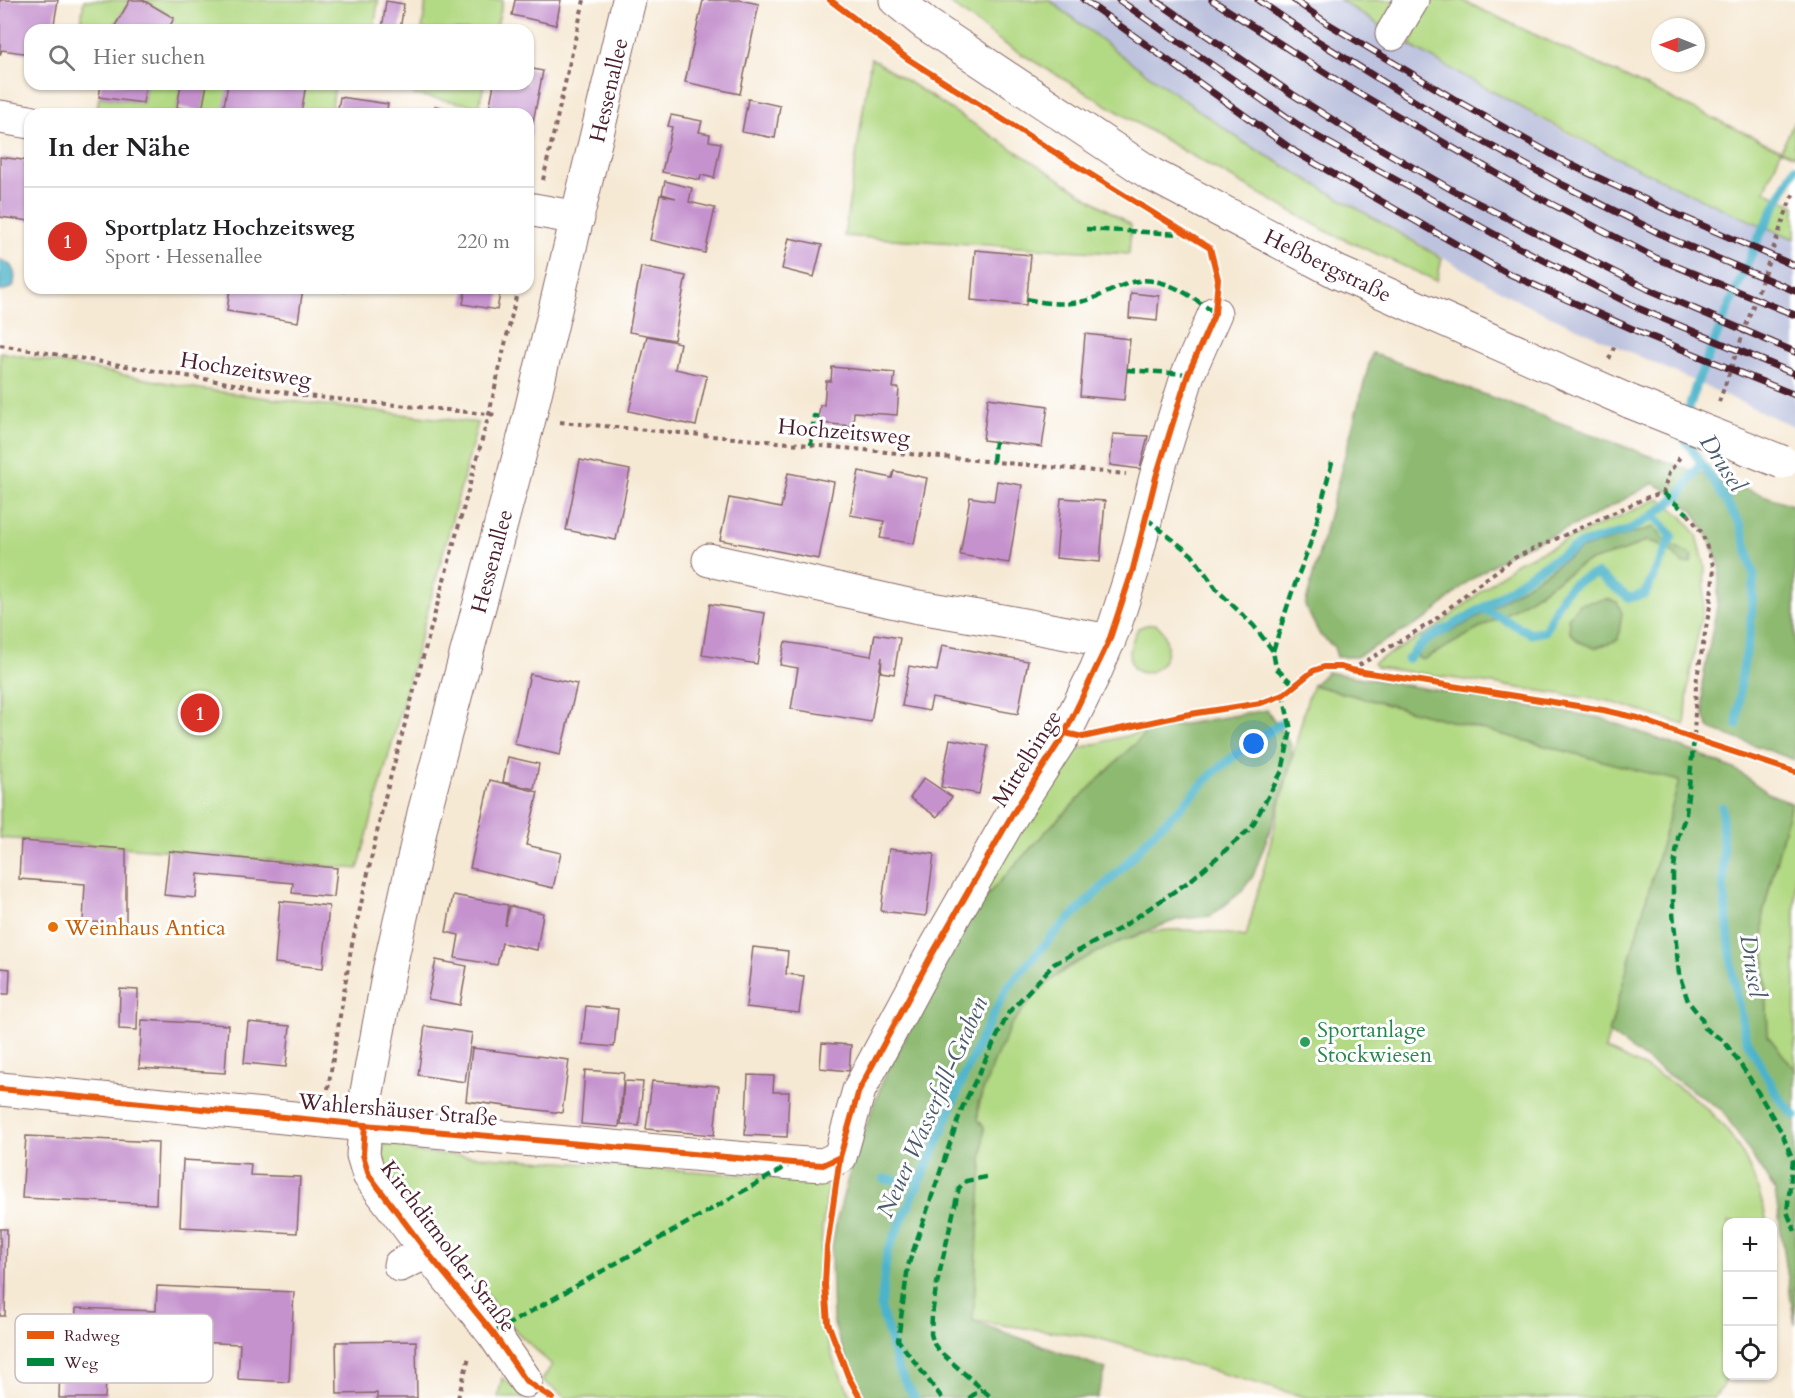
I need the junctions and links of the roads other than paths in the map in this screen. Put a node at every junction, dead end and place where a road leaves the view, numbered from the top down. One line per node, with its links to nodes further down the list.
1 (629, 0): 8 (street, Hessenallee)
2 (896, 0): 10 (street, Heßbergstraße, bridge)
3 (1412, 0): 4 (street)
4 (1392, 33)
5 (0, 117): 6 (street)
6 (24, 121)
7 (534, 210): 8 (street)
8 (578, 218): 14 (street, Hessenallee)
9 (1215, 313): 12 (street, Mittelbinge)
10 (1788, 464)
11 (709, 560): 12 (street)
12 (1109, 641): 15 (street, Mittelbinge)
13 (0, 1089): 14 (street, Wahlershäuser Straße)
14 (365, 1125): 15 (street, Wahlershäuser Straße); 16 (street, Kirchditmolder Straße)
15 (794, 1163)
16 (526, 1381)

